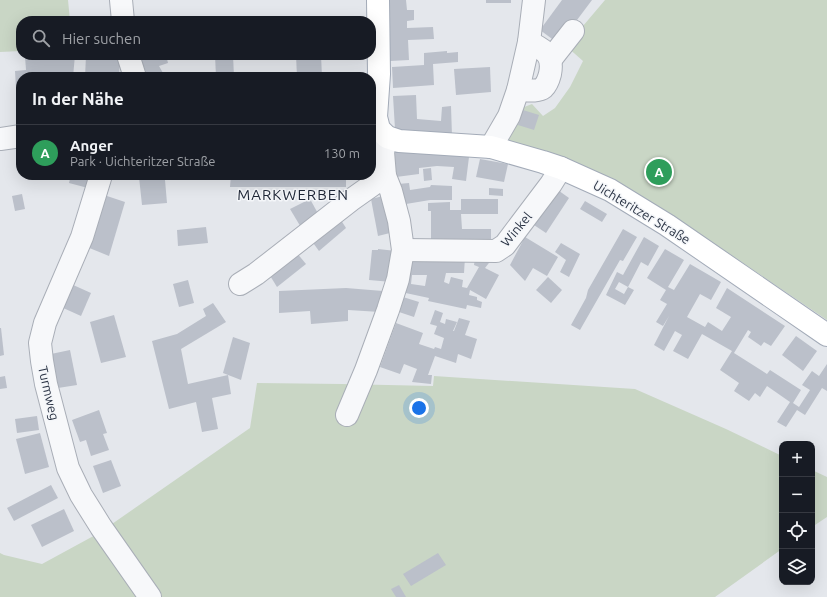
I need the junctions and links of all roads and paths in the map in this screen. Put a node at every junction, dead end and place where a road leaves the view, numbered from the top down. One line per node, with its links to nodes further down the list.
1 (121, 0): 4 (street)
2 (378, 0): 11 (main road)
3 (534, 0): 6 (street)
4 (123, 16)
5 (573, 31): 7 (street)
6 (528, 42): 7 (street); 10 (street)
7 (551, 59): 10 (street)
8 (130, 60): 9 (street)
9 (133, 72)
10 (518, 90): 16 (street)
11 (376, 100)
12 (376, 122): 14 (main road)
13 (16, 137): 15 (street)
14 (387, 137): 16 (main road, Uichteritzer Straße); 18 (street)
15 (0, 139)
16 (491, 147): 17 (main road, Uichteritzer Straße)
17 (561, 168): 20 (street, Winkel); 22 (main road, Uichteritzer Straße)
18 (385, 176): 20 (street); 21 (street)
19 (99, 180): 24 (street, Turmweg)
20 (402, 250): 23 (street)
21 (240, 284)
22 (827, 335)
23 (347, 415)
24 (150, 597)

